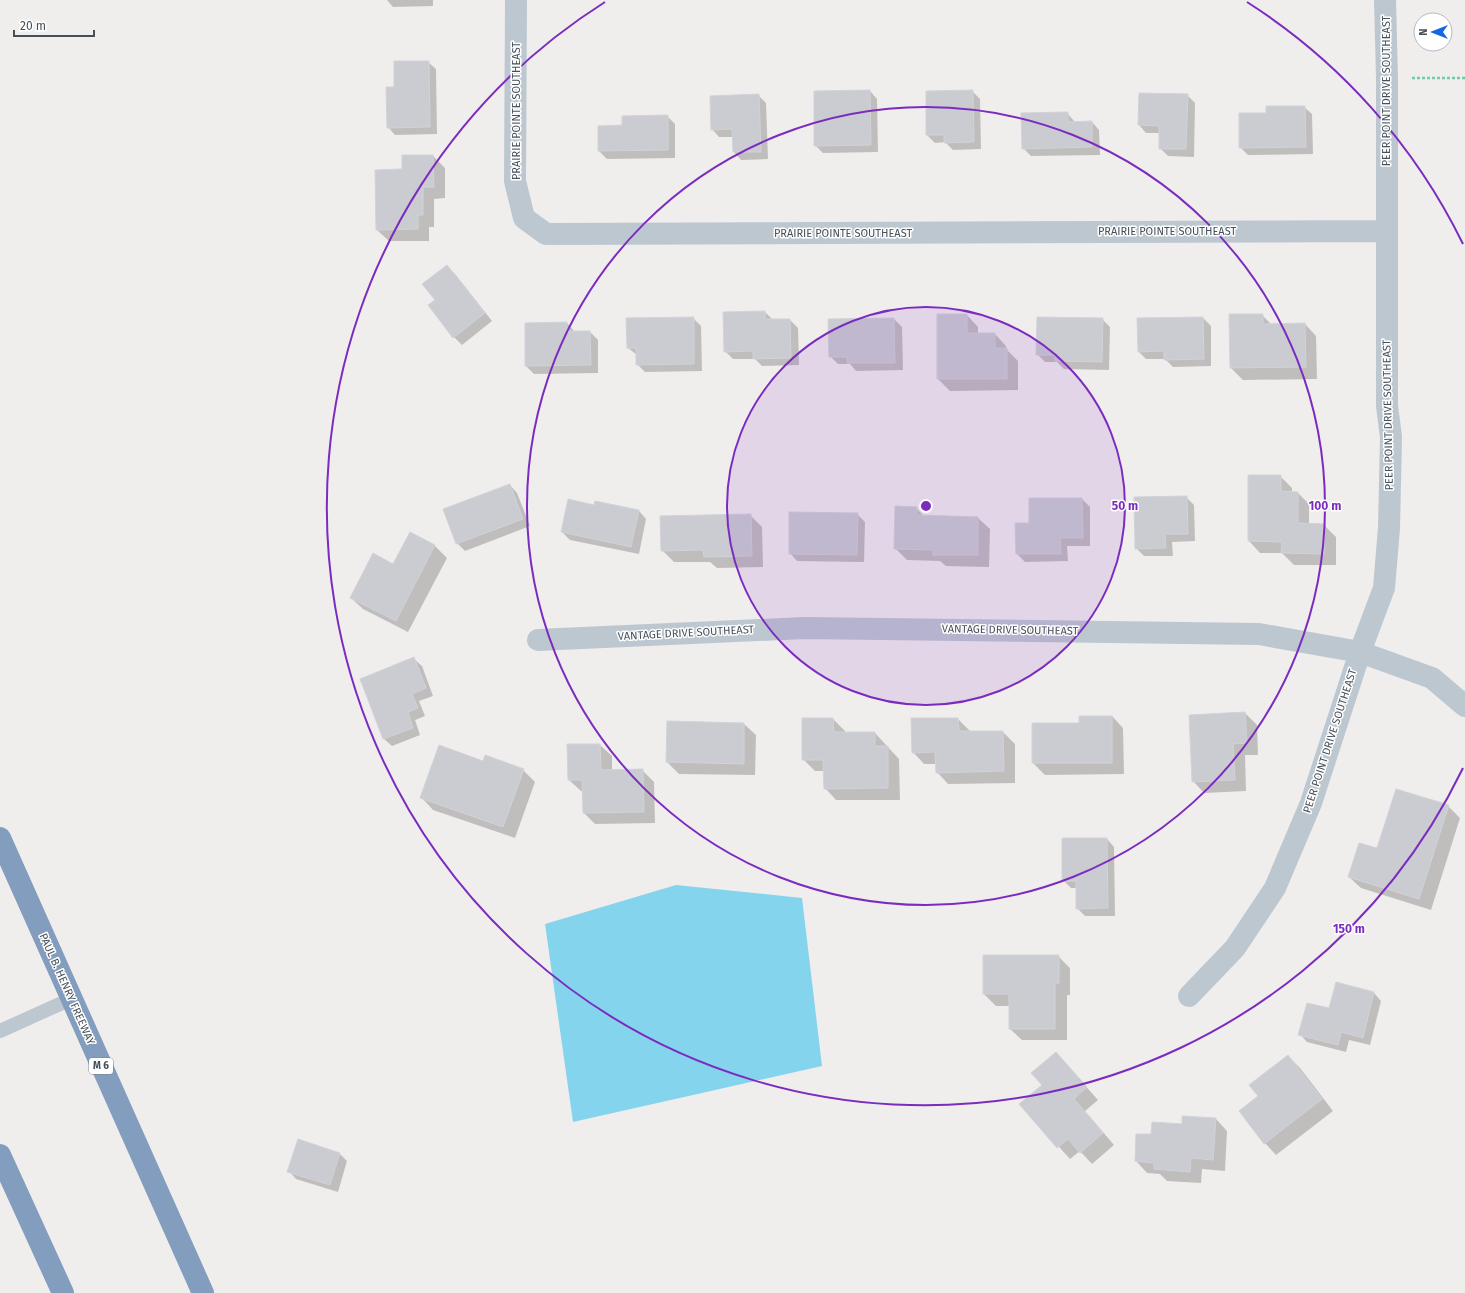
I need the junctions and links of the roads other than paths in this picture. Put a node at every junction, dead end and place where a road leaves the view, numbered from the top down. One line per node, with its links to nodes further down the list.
1 (516, 0): 3 (street, PRAIRIE POINTE SOUTHEAST)
2 (1385, 0): 3 (street, PEER POINT DRIVE SOUTHEAST)
3 (1386, 231): 5 (street, PEER POINT DRIVE SOUTHEAST)
4 (538, 640): 5 (street, VANTAGE DRIVE SOUTHEAST)
5 (1360, 652): 6 (street, VANTAGE DRIVE SOUTHEAST); 8 (street, PEER POINT DRIVE SOUTHEAST)
6 (1465, 706)
7 (0, 838): 9 (highway, PAUL B. HENRY FREEWAY / M 6)
8 (1189, 996)
9 (71, 999): 10 (lane); 13 (highway, PAUL B. HENRY FREEWAY / M 6)
10 (0, 1031)
11 (0, 1155): 12 (highway)
12 (63, 1293)
13 (203, 1293)

